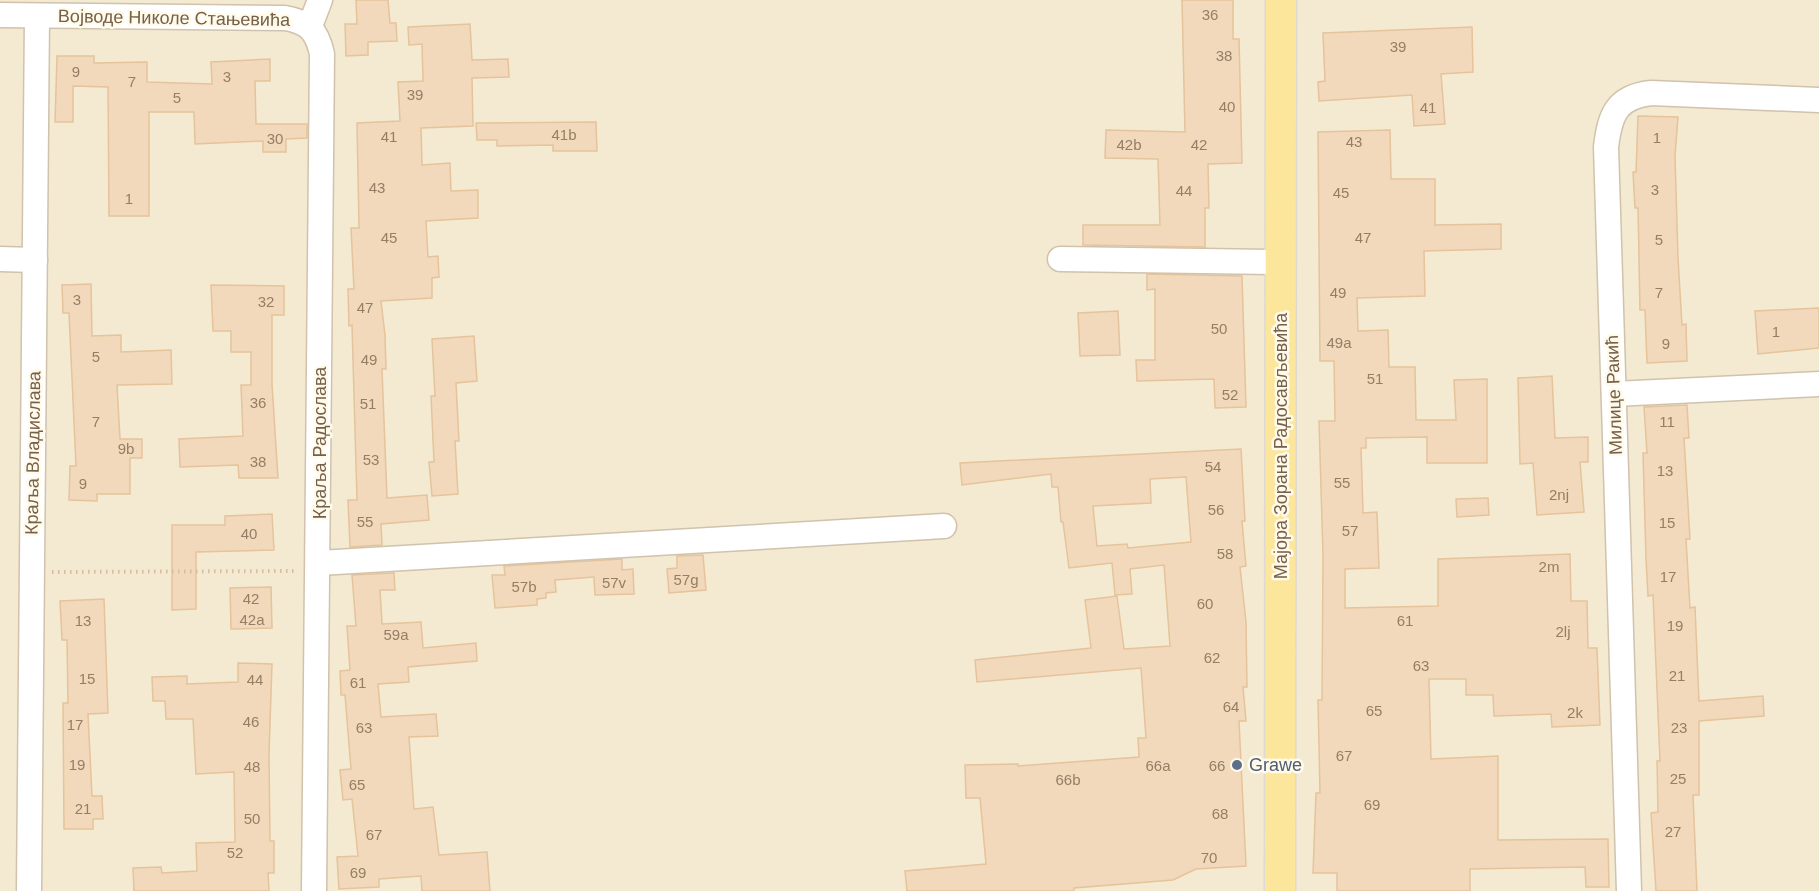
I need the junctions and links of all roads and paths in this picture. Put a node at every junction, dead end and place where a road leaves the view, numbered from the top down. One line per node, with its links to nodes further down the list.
1 (320, 0): 5 (street)
2 (1281, 0): 10 (main road, Мајора Зорана Радосављевића)
3 (0, 15): 4 (street, Војводе Николе Стањевића)
4 (37, 16): 5 (street, Војводе Николе Стањевића); 9 (street, Краља Владислава)
5 (310, 26): 14 (street, Краља Радослава)
6 (1819, 100): 12 (street, Милице Ракић)
7 (0, 259): 9 (street)
8 (1060, 259): 10 (street)
9 (35, 260): 15 (street, Краља Владислава)
10 (1281, 262): 18 (main road, Мајора Зорана Радосављевића)
11 (1819, 384): 12 (street)
12 (1614, 394): 19 (street, Милице Ракић)
13 (944, 526): 14 (street)
14 (319, 567): 15 (path); 17 (street, Краља Радослава)
15 (31, 573): 16 (street, Краља Владислава)
16 (30, 891)
17 (314, 891)
18 (1280, 891)
19 (1629, 891)

